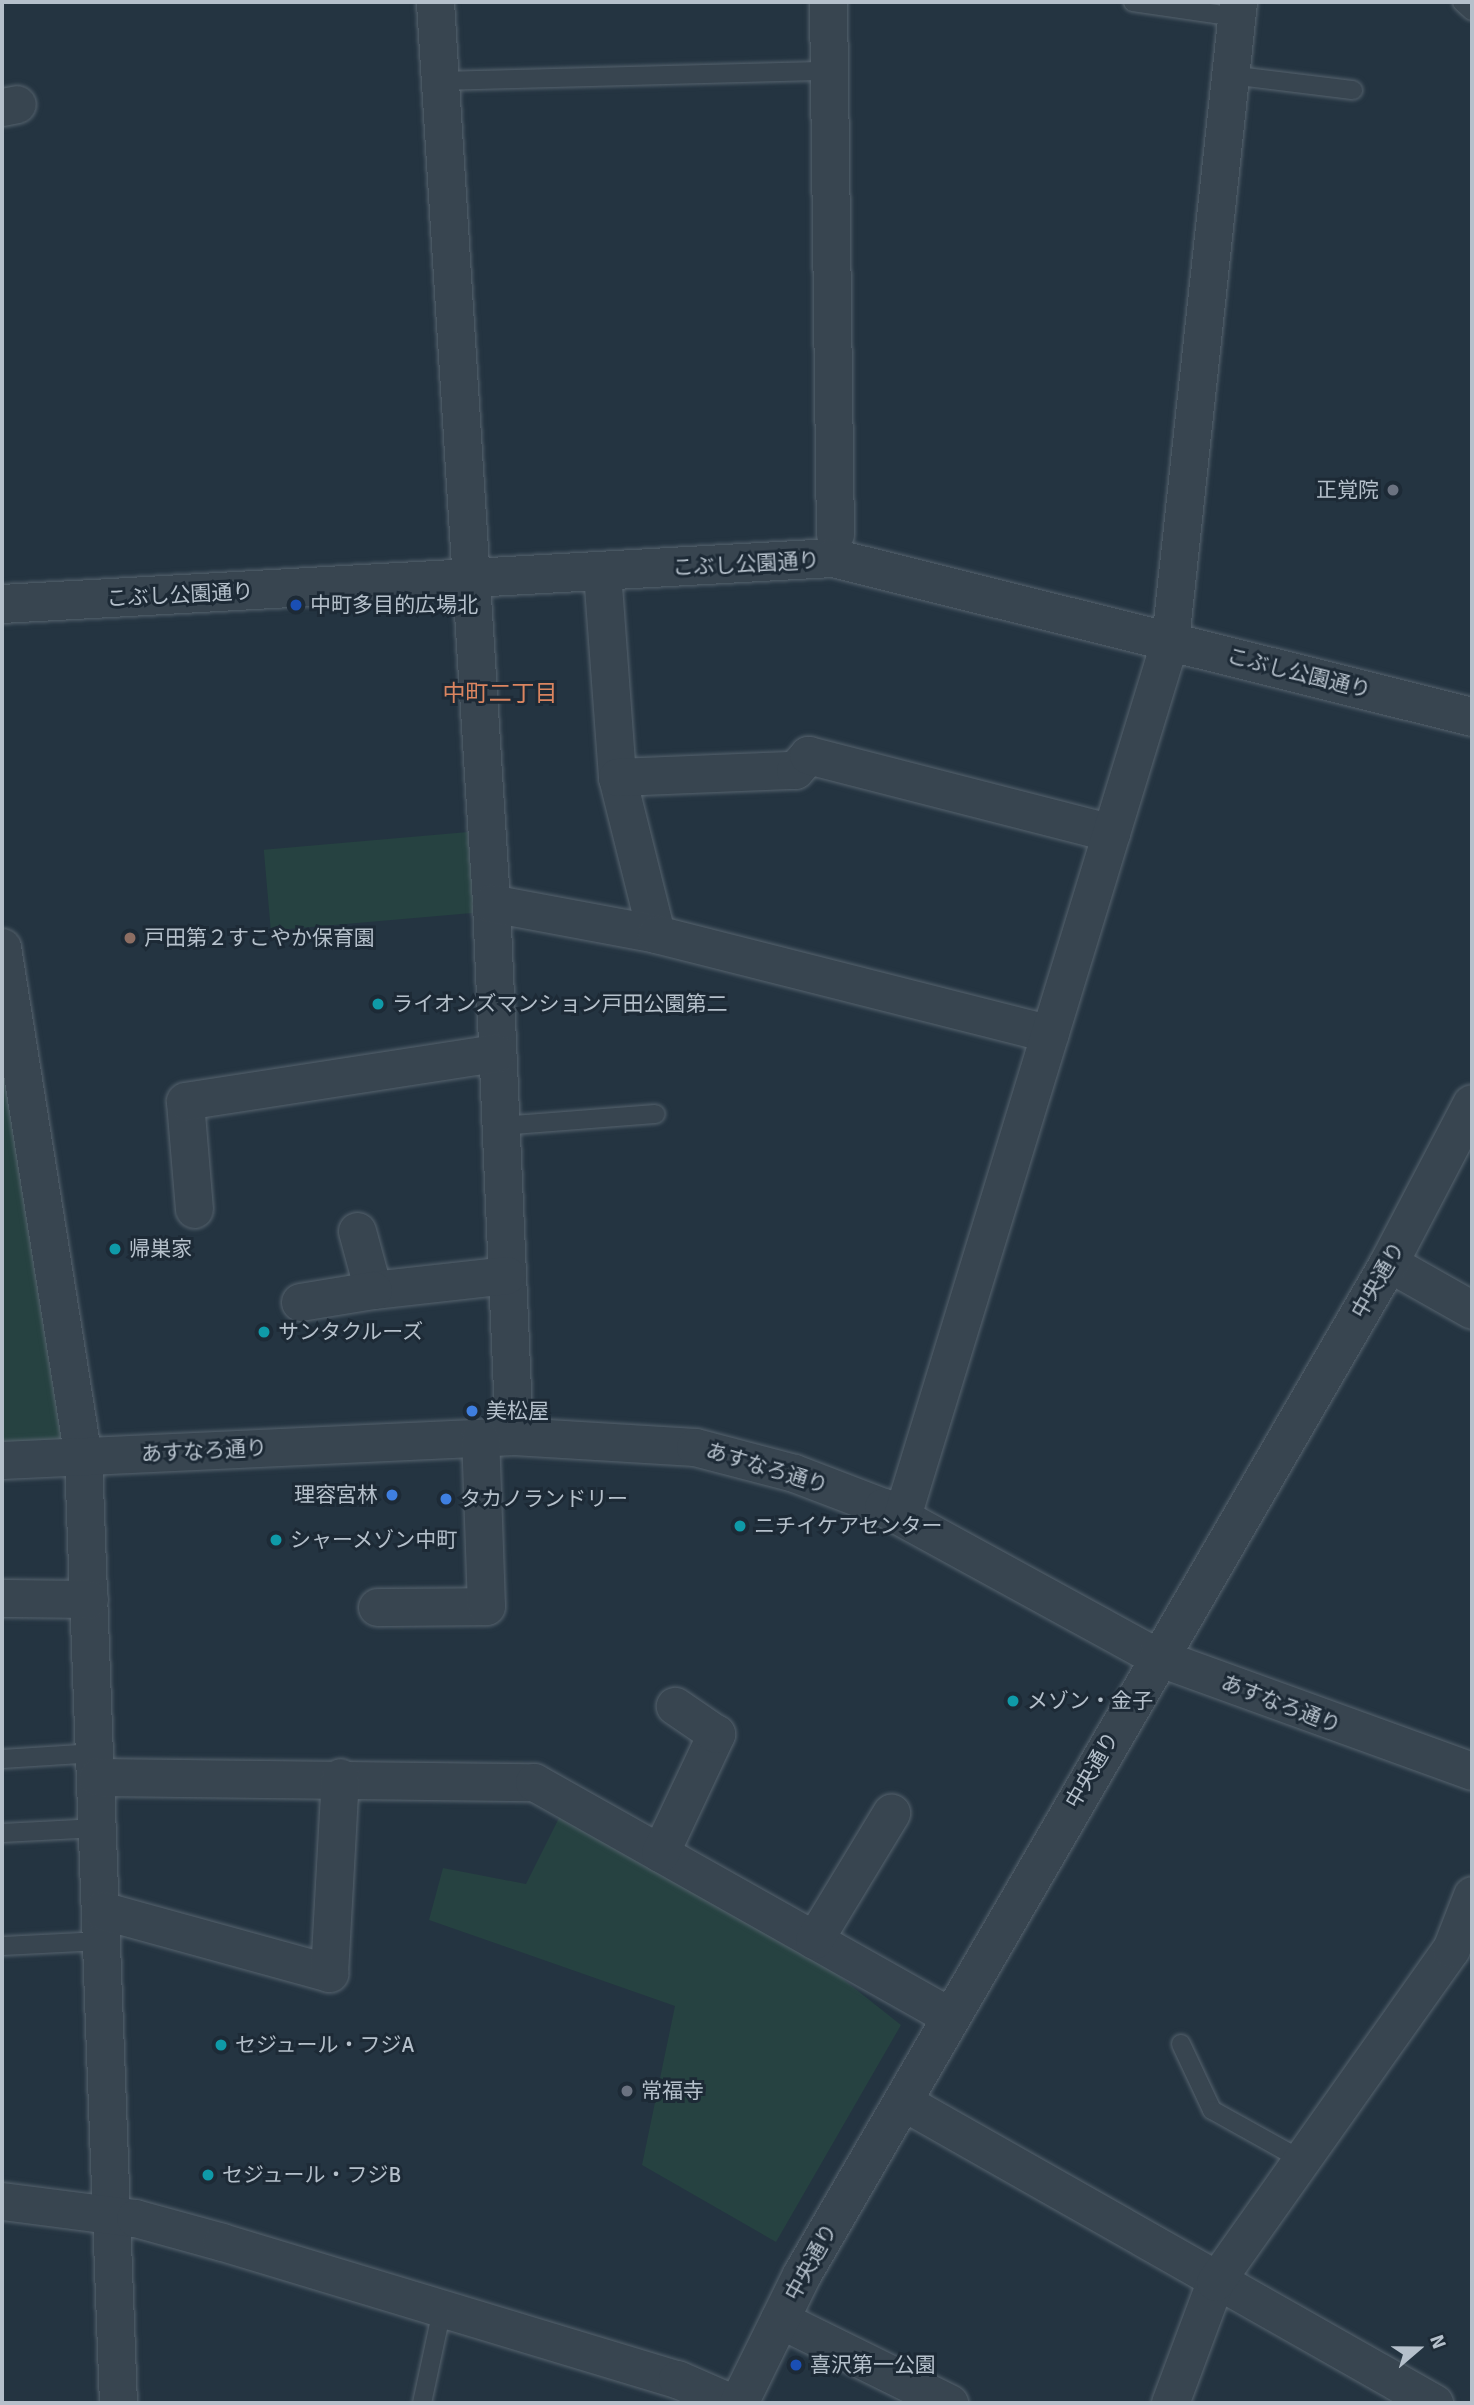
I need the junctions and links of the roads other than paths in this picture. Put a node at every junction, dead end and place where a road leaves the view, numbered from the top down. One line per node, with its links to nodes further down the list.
1 (435, 2): 9 (street)
2 (828, 2): 7 (street)
3 (1133, 2): 5 (lane)
4 (1462, 2): 6 (lane)
5 (1237, 10): 8 (street)
6 (1472, 11)
7 (829, 71): 9 (lane); 11 (street)
8 (1230, 75): 10 (lane); 15 (street)
9 (439, 81): 13 (street)
10 (1353, 90)
11 (835, 534)
12 (602, 572): 13 (street, こぶし公園通り); 15 (street, こぶし公園通り); 17 (street)
13 (468, 580): 14 (street, こぶし公園通り); 19 (street)
14 (2, 604)
15 (1170, 640): 16 (street, こぶし公園通り); 18 (street)
16 (1472, 717)
17 (617, 777): 18 (street); 20 (street)
18 (1111, 833): 22 (street)
19 (491, 903): 20 (street); 23 (street)
20 (656, 934): 22 (street)
21 (2, 947): 35 (street)
22 (1050, 1034): 37 (street)
23 (496, 1053): 26 (street); 27 (street)
24 (1472, 1104): 29 (street, 中央通り)
25 (656, 1114): 26 (lane)
26 (500, 1126): 30 (street)
27 (194, 1209)
28 (358, 1231): 31 (street)
29 (1389, 1264): 33 (street); 41 (street, 中央通り)
30 (506, 1275): 31 (street); 34 (street)
31 (373, 1290): 32 (street)
32 (300, 1302)
33 (1472, 1310)
34 (497, 1437): 35 (street, あすなろ通り); 37 (street, あすなろ通り); 40 (street)
35 (83, 1458): 36 (street, あすなろ通り); 39 (street)
36 (2, 1460)
37 (902, 1516): 41 (street, あすなろ通り)
38 (2, 1598): 39 (street)
39 (89, 1599): 44 (street)
40 (377, 1607)
41 (1157, 1657): 45 (street, あすなろ通り); 55 (street, 中央通り)
42 (675, 1706): 50 (street)
43 (2, 1759): 44 (lane)
44 (96, 1765): 46 (street); 48 (street)
45 (1472, 1771)
46 (340, 1777): 50 (street); 52 (street)
47 (891, 1813): 53 (street)
48 (98, 1828): 49 (lane); 52 (street)
49 (2, 1833)
50 (660, 1853): 53 (street)
51 (1472, 1895): 58 (street)
52 (102, 1925): 54 (lane); 60 (street)
53 (814, 1940): 55 (street)
54 (2, 1946)
55 (950, 2017): 57 (street, 中央通り)
56 (1181, 2044): 58 (lane)
57 (902, 2101): 61 (street); 63 (street, 中央通り)
58 (1302, 2160): 61 (street)
59 (2, 2201): 60 (street)
60 (111, 2214): 62 (street); 64 (street)
61 (1215, 2282): 69 (street); 70 (street)
62 (442, 2310): 65 (lane); 66 (street)
63 (779, 2319): 67 (street, 中央通り); 68 (street)
64 (118, 2403)
65 (422, 2403)
66 (732, 2403)
67 (739, 2403)
68 (949, 2403)
69 (1170, 2403)
70 (1434, 2403)

